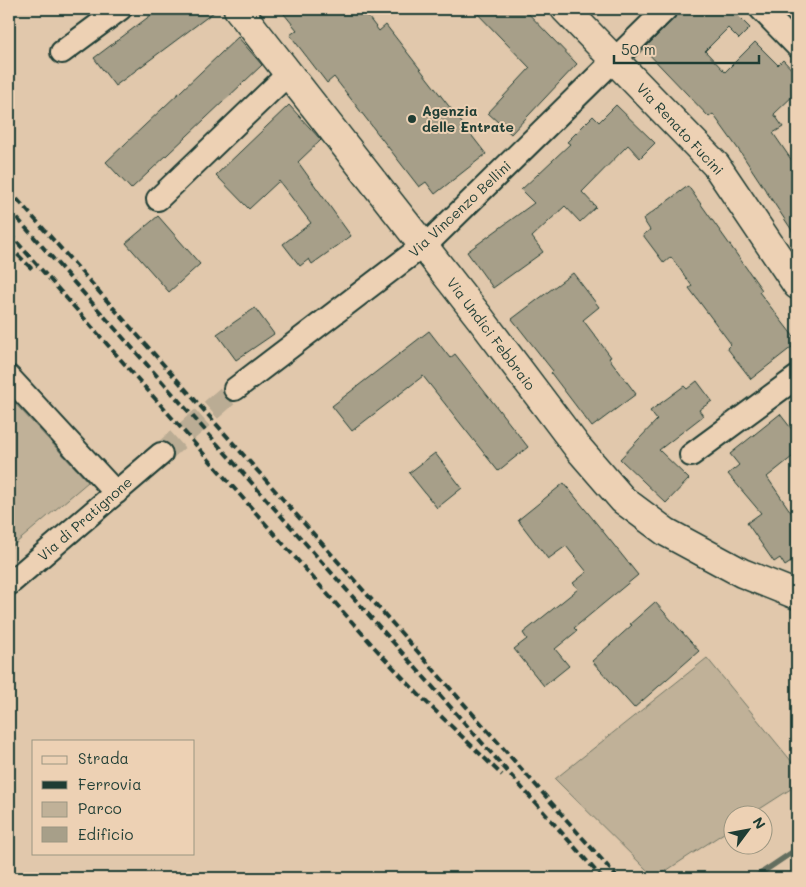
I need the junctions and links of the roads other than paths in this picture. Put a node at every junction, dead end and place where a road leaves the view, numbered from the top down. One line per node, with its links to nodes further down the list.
1 (120, 9): 7 (street)
2 (238, 9): 9 (main road, Via Undici Febbraio)
3 (565, 9): 8 (main road, Via Renato Fucini)
4 (666, 9): 8 (street, Via Vincenzo Bellini)
5 (761, 9): 6 (street)
6 (797, 46)
7 (62, 52)
8 (614, 60): 11 (street, Via Vincenzo Bellini); 12 (main road, Via Renato Fucini)
9 (288, 74): 10 (street); 11 (main road, Via Undici Febbraio)
10 (158, 198)
11 (424, 246): 15 (street, Via Vincenzo Bellini); 20 (main road, Via Undici Febbraio)
12 (797, 285)
13 (9, 377): 18 (street)
14 (797, 377): 17 (street)
15 (235, 389)
16 (161, 454): 18 (street, Via di Pratignone)
17 (691, 455)
18 (116, 493): 19 (street, Via di Pratignone)
19 (9, 584)
20 (797, 595)

